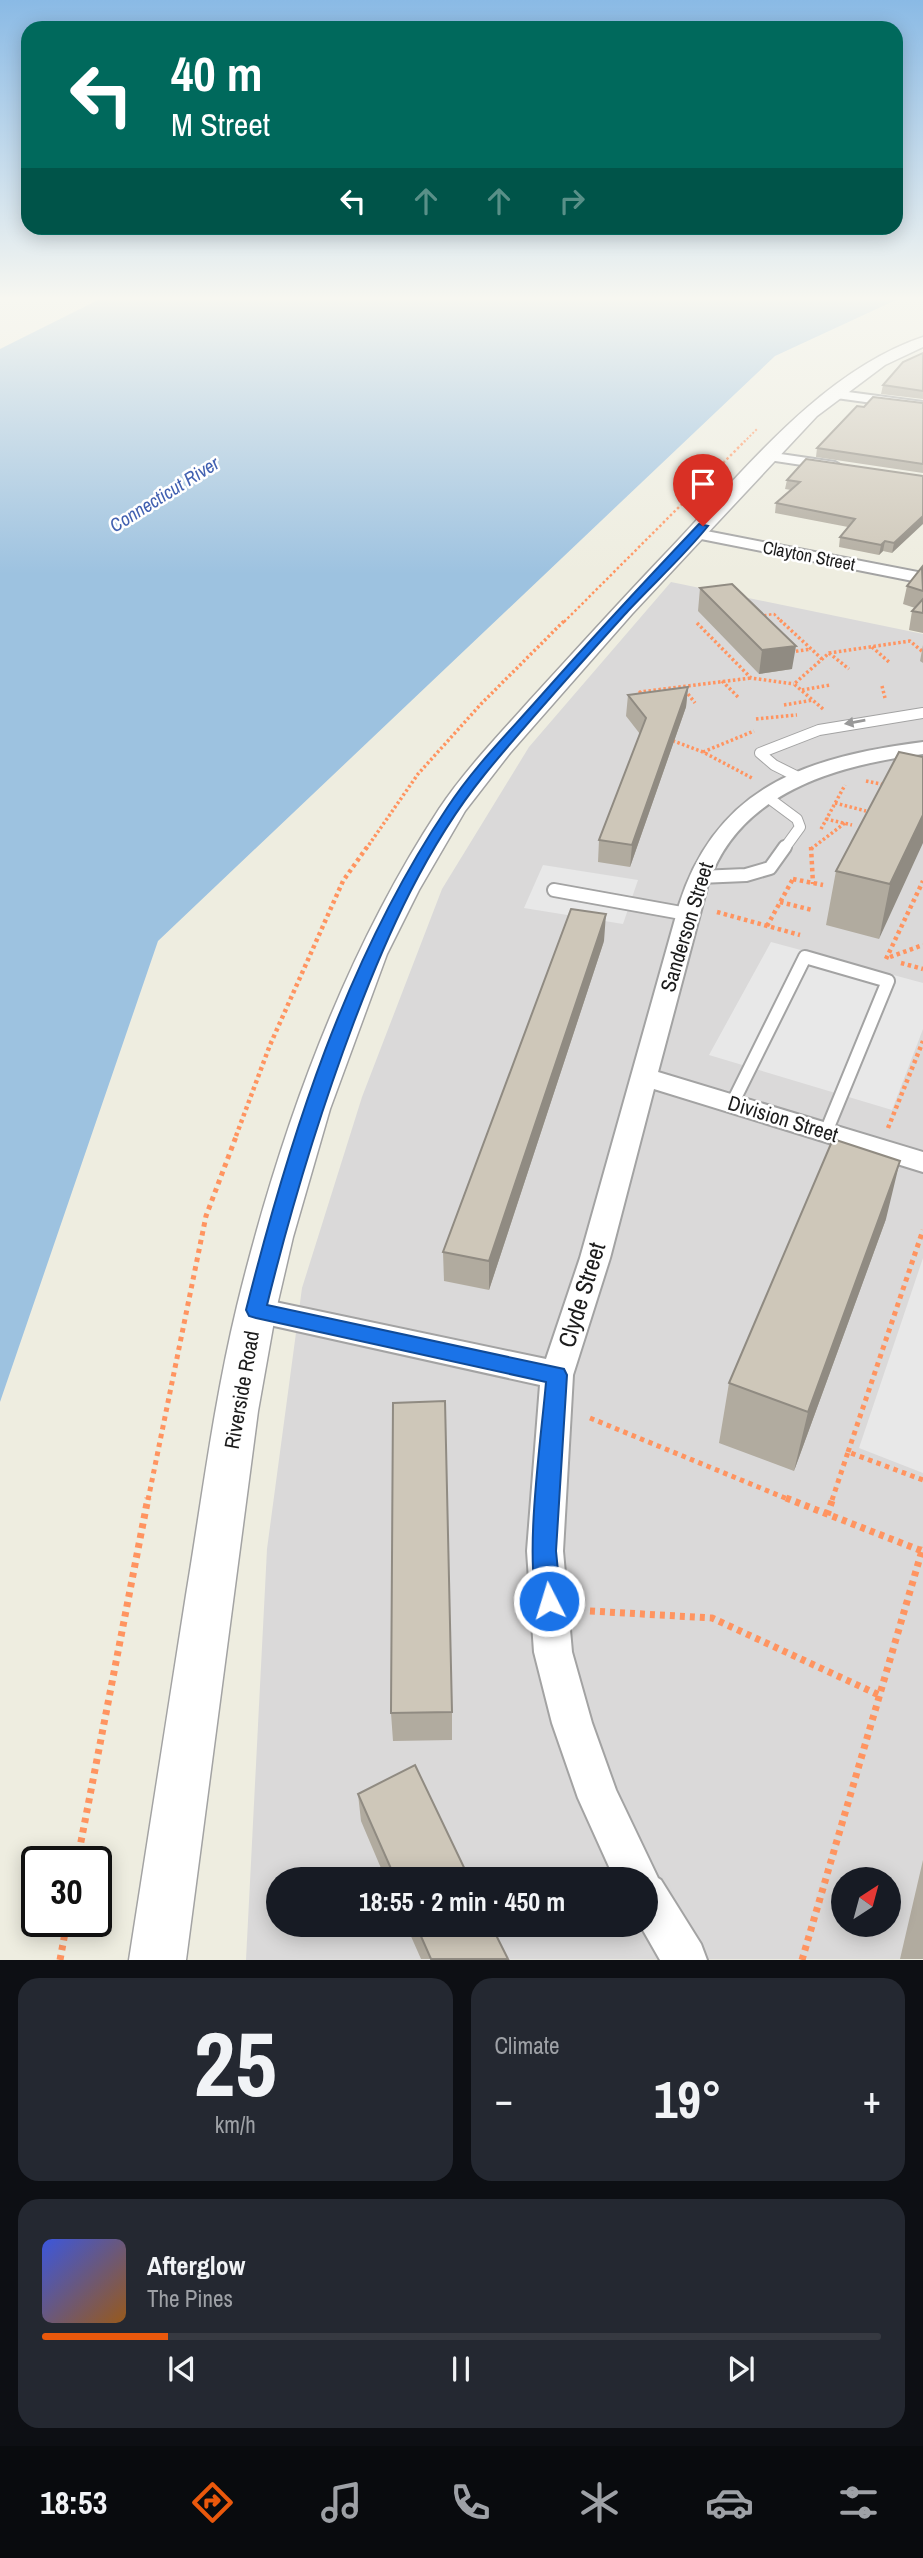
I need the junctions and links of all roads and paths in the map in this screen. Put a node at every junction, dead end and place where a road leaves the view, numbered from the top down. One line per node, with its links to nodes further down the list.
1 (837, 391): 2 (street, Riverside Road)
2 (833, 394): 3 (street); 4 (street, Riverside Road)
3 (923, 406)
4 (767, 456): 5 (street); 6 (street, Riverside Road)
5 (845, 468)
6 (696, 534): 7 (street, Clayton Street); 68 (street, Riverside Road)
7 (923, 578)
8 (754, 617): 10 (path)
9 (697, 622): 21 (path)
10 (793, 632): 11 (path); 13 (path)
11 (783, 633)
12 (872, 647): 14 (path); 16 (path); 18 (path)
13 (811, 649): 15 (path); 17 (path)
14 (923, 652)
15 (780, 653)
16 (829, 653): 17 (path); 19 (path)
17 (822, 659): 24 (path)
18 (889, 662)
19 (849, 669)
20 (771, 674): 23 (path)
21 (751, 678): 22 (path); 23 (path)
22 (722, 681): 27 (path); 29 (path)
23 (778, 682): 24 (path)
24 (794, 684): 28 (path)
25 (830, 685): 28 (path)
26 (882, 686): 32 (path)
27 (681, 687): 30 (path); 33 (path)
28 (802, 691): 31 (path)
29 (738, 697)
30 (646, 700)
31 (813, 700): 34 (path); 35 (path)
32 (886, 702)
33 (695, 703)
34 (784, 705)
35 (826, 711)
36 (809, 713): 38 (path)
37 (923, 713): 41 (lane, one-way to 41)
38 (756, 719)
39 (667, 738): 44 (path)
40 (923, 748): 41 (street, Sanderson Street)
41 (800, 778): 44 (street, Sanderson Street)
42 (854, 779): 43 (path)
43 (888, 786)
44 (760, 787): 50 (street, Sanderson Street); 50 (lane)
45 (835, 803): 46 (path)
46 (866, 811)
47 (827, 819): 48 (path)
48 (845, 823): 49 (path); 53 (path)
49 (852, 825)
50 (699, 877): 57 (street, Sanderson Street)
51 (792, 879): 53 (path)
52 (923, 881): 60 (path)
53 (813, 884): 54 (path)
54 (823, 886)
55 (554, 890): 57 (lane)
56 (780, 902): 58 (path)
57 (689, 909): 59 (path); 62 (street, Sanderson Street)
58 (812, 910)
59 (805, 937)
60 (923, 945)
61 (923, 1041): 65 (path)
62 (644, 1077): 63 (street, Division Street); 69 (street, Clyde Street)
63 (732, 1104): 64 (street, Division Street); 64 (lane)
64 (826, 1132): 65 (street, Division Street)
65 (880, 1149): 66 (street, Division Street)
66 (923, 1161)
67 (923, 1230): 71 (path)
68 (256, 1310): 69 (street); 81 (street, Riverside Road)
69 (557, 1375): 77 (street, Clyde Street)
70 (590, 1419): 73 (path)
71 (848, 1452): 72 (path); 73 (path)
72 (923, 1480)
73 (827, 1516): 74 (path)
74 (922, 1549): 76 (path)
75 (590, 1611): 76 (path)
76 (879, 1695): 83 (path)
77 (630, 1867)
78 (658, 1915): 82 (street)
79 (64, 1937): 80 (path)
80 (60, 1959)
81 (157, 1959)
82 (685, 1959)
83 (802, 1959)

